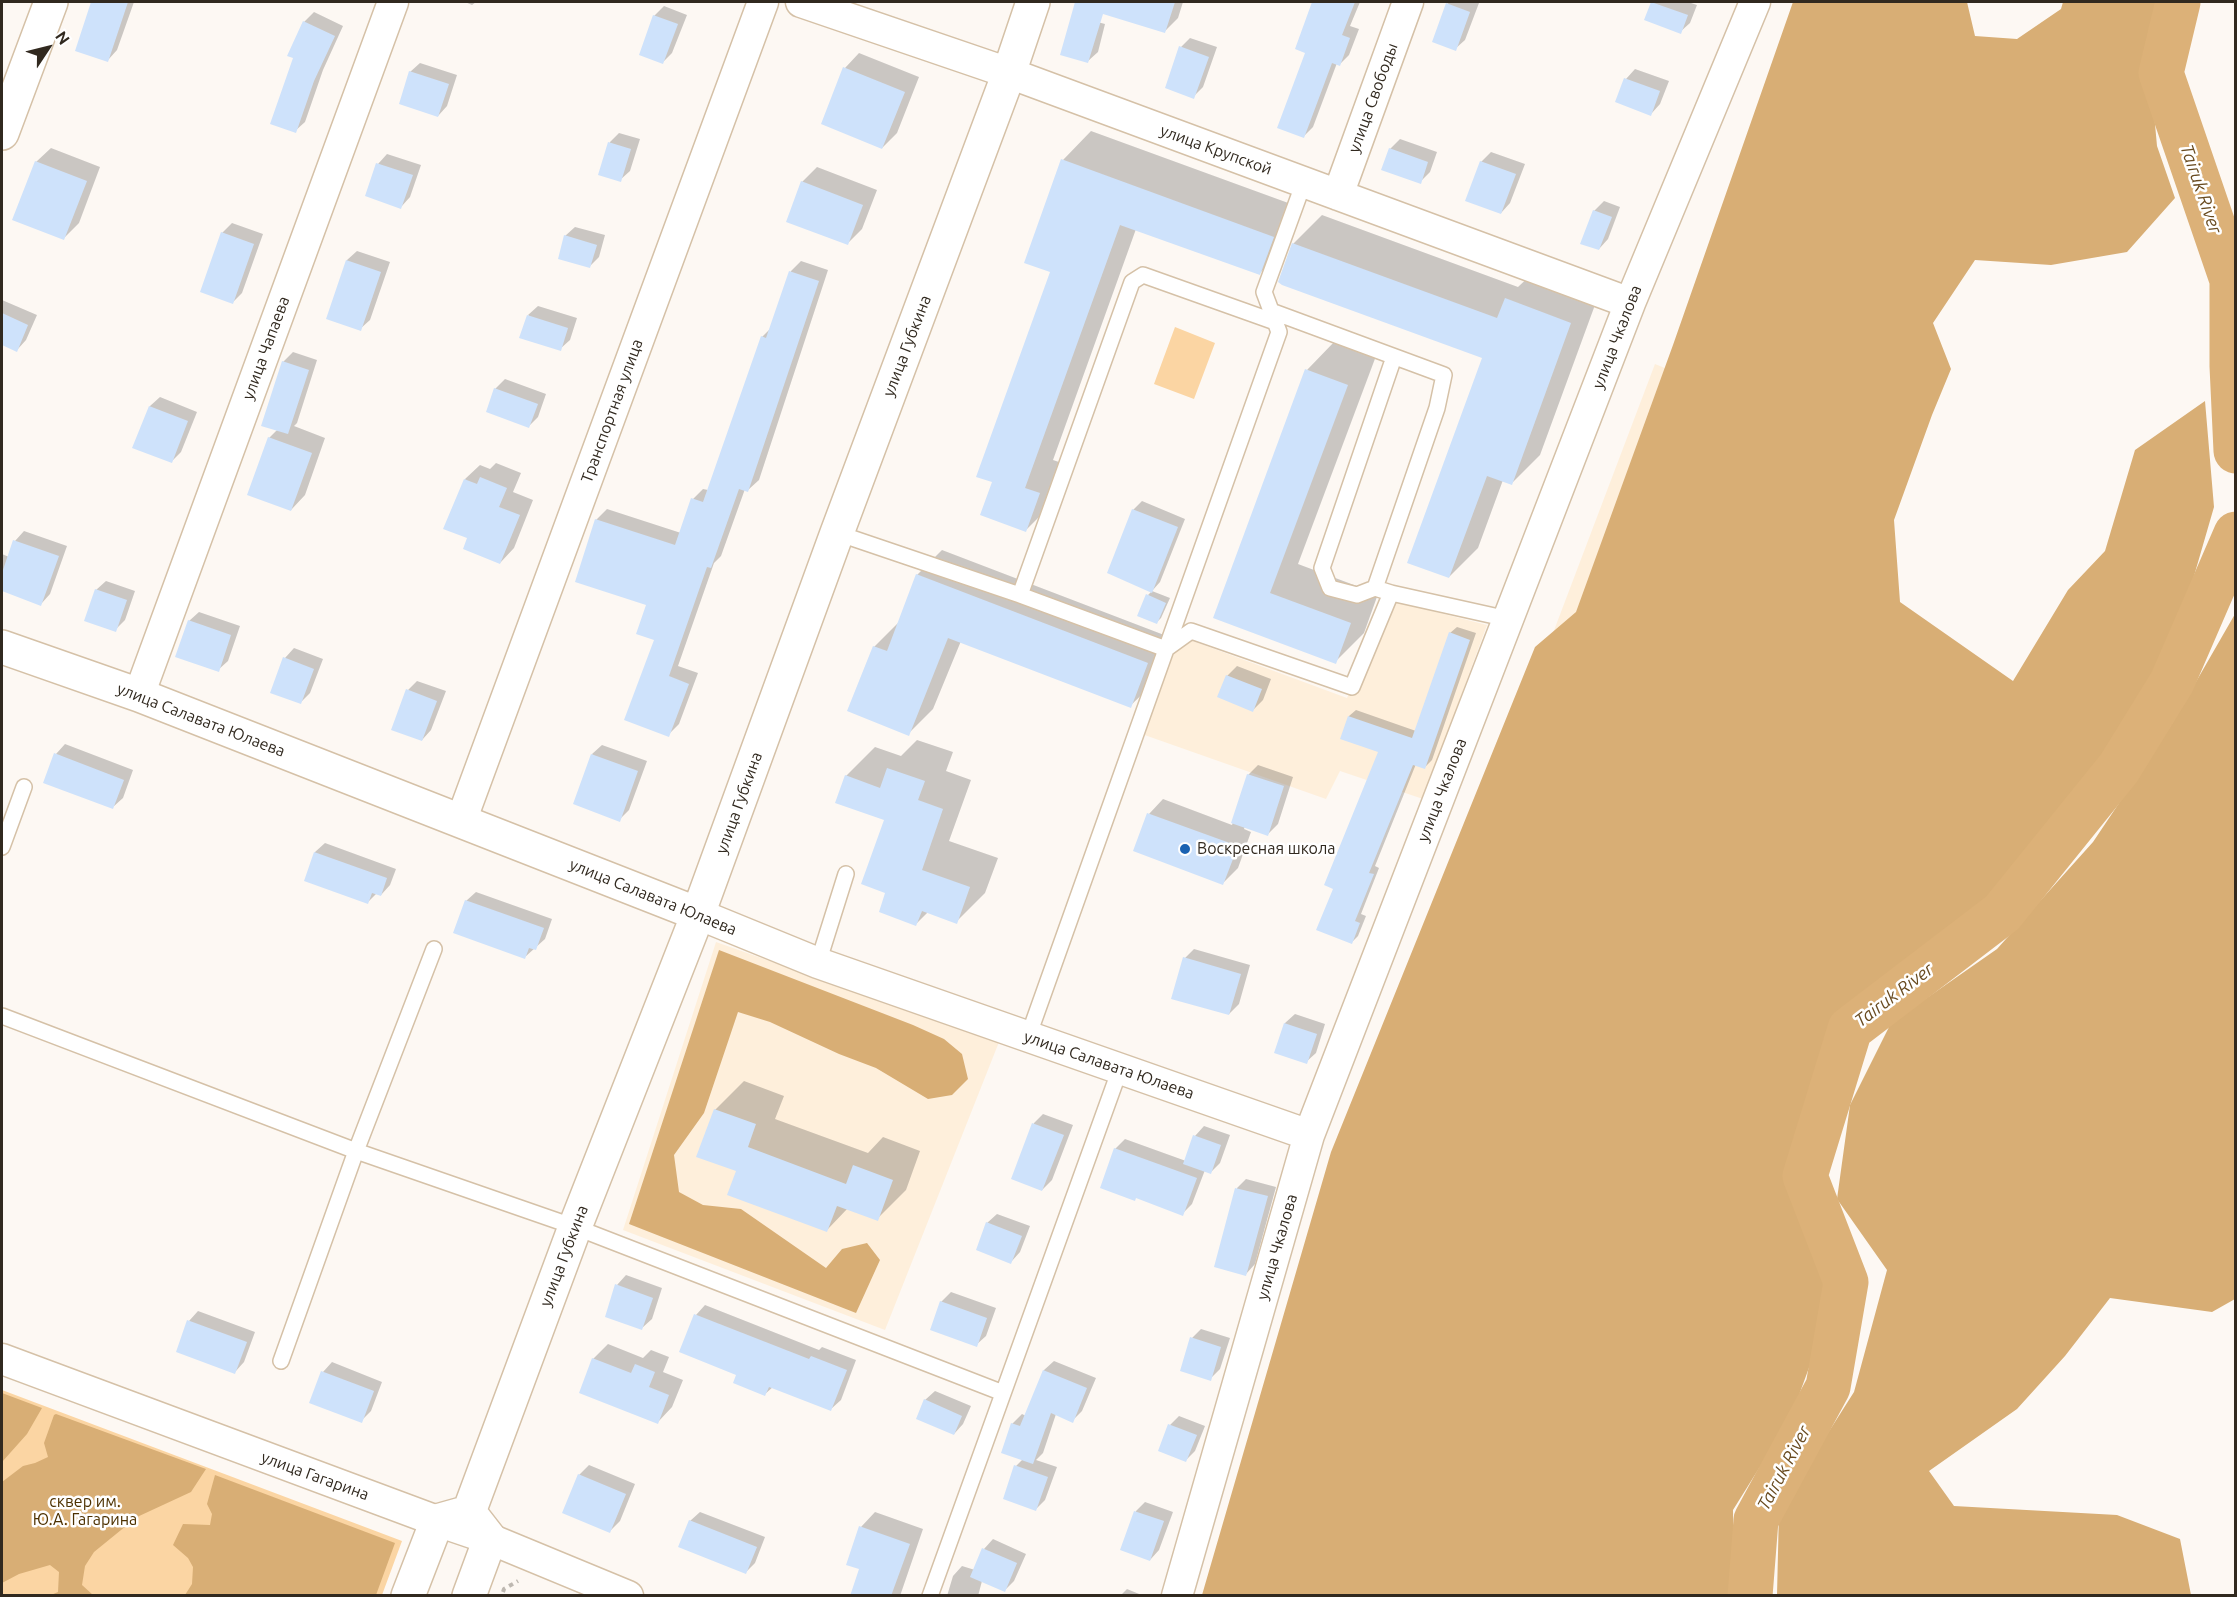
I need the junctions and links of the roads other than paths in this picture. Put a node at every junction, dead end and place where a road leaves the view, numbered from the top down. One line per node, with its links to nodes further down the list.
1 (51, 2): 9 (main road)
2 (393, 2): 22 (street, улица Чапаева)
3 (763, 2): 24 (street, Транспортная улица)
4 (801, 2): 8 (street, улица Крупской)
5 (1034, 2): 8 (main road, улица Губкина)
6 (1408, 2): 11 (street, улица Свободы)
7 (1755, 2): 12 (street, улица Чкалова)
8 (1009, 73): 10 (street, улица Крупской); 15 (main road, улица Губкина)
9 (2, 133)
10 (1304, 182): 11 (street, улица Крупской); 13 (lane)
11 (1338, 195): 12 (street, улица Крупской)
12 (1630, 303): 19 (street, улица Чкалова)
13 (1273, 317): 14 (lane); 18 (lane); 21 (lane)
14 (1394, 357): 16 (lane); 16 (lane)
15 (837, 532): 18 (lane); 27 (main road, улица Губкина)
16 (1375, 588): 17 (lane)
17 (1391, 593): 19 (lane); 21 (lane)
18 (1020, 595): 21 (lane)
19 (1508, 619): 33 (street, улица Чкалова)
20 (2, 647): 22 (main road, улица Салавата Юлаева)
21 (1166, 649): 31 (lane)
22 (139, 695): 24 (main road, улица Салавата Юлаева)
23 (24, 787): 25 (lane)
24 (461, 821): 27 (main road, улица Салавата Юлаева)
25 (2, 847)
26 (846, 874): 29 (lane)
27 (698, 914): 29 (street, улица Салавата Юлаева); 35 (main road, улица Губкина)
28 (434, 949): 34 (lane)
29 (818, 963): 31 (street, улица Салавата Юлаева)
30 (2, 1016): 34 (lane)
31 (1028, 1037): 32 (street, улица Салавата Юлаева)
32 (1120, 1069): 33 (street, улица Салавата Юлаева); 38 (lane)
33 (1309, 1135): 46 (street, улица Чкалова)
34 (356, 1151): 35 (lane); 37 (lane)
35 (575, 1227): 38 (lane); 39 (main road, улица Губкина)
36 (2, 1359): 40 (street, улица Гагарина)
37 (281, 1361)
38 (1003, 1393): 45 (lane)
39 (469, 1512): 40 (main road); 41 (main road)
40 (437, 1521): 41 (street, улица Гагарина); 42 (main road)
41 (490, 1539): 43 (main road); 44 (street, улица Гагарина)
42 (408, 1596)
43 (470, 1596)
44 (628, 1596)
45 (930, 1596)
46 (1177, 1596)

